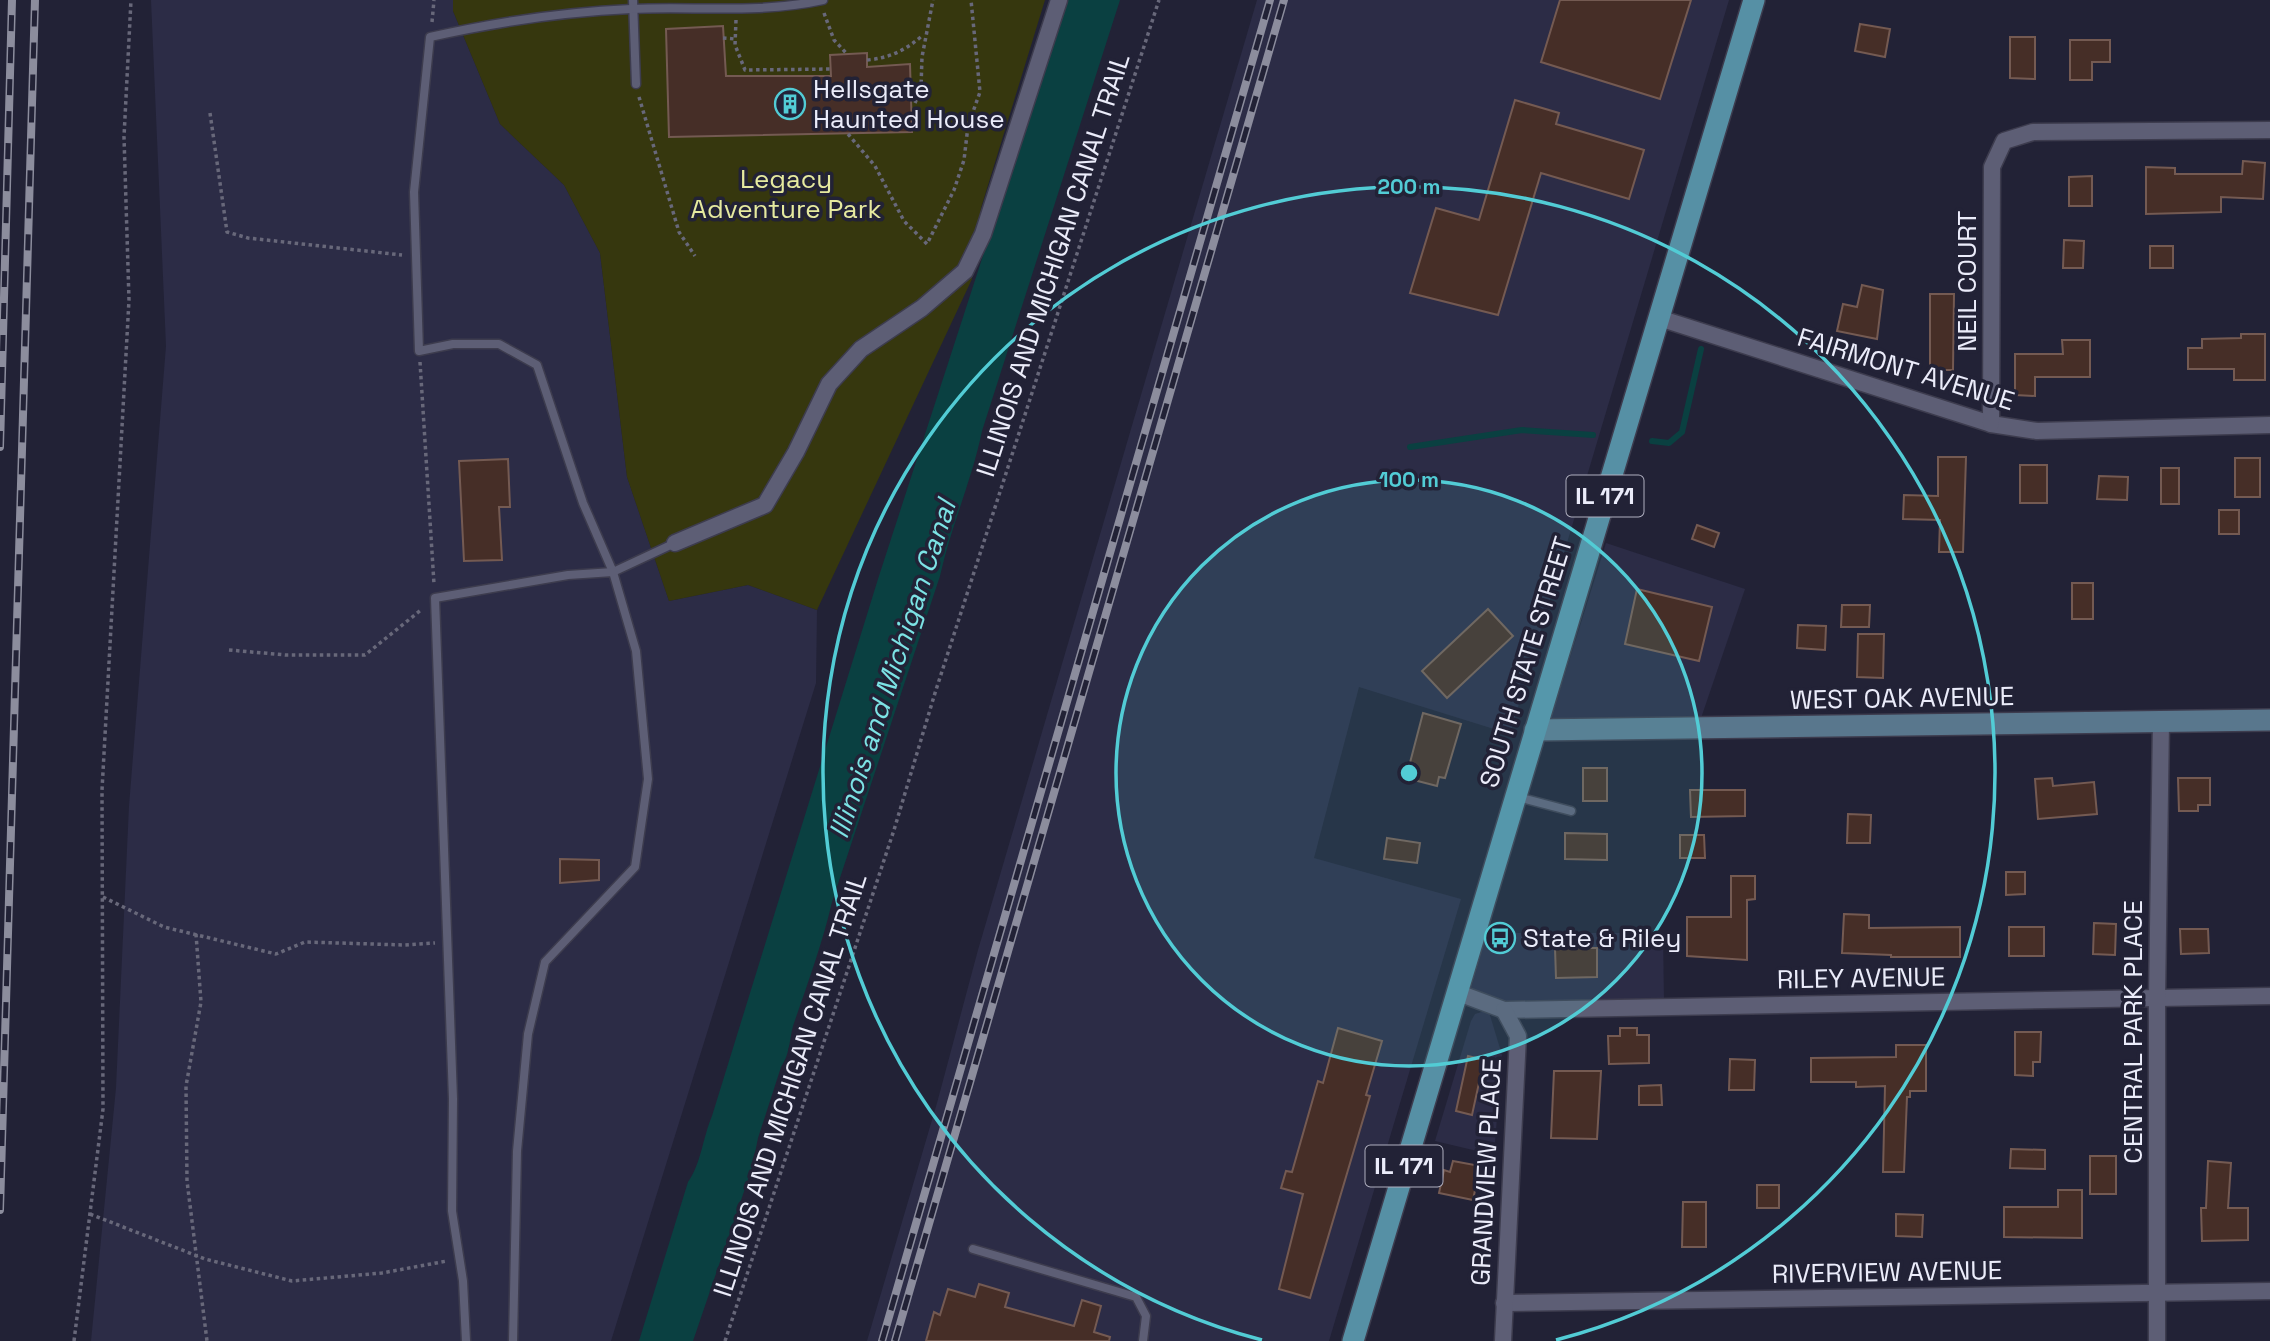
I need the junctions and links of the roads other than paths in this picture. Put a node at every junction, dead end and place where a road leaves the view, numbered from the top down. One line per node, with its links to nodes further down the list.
1 (822, 0): 4 (lane)
2 (1059, 0): 10 (street)
3 (1754, 0): 7 (main road, SOUTH STATE STREET / IL 171)
4 (633, 4): 5 (lane); 11 (lane)
5 (636, 84)
6 (2270, 130): 8 (street, NEIL COURT)
7 (1659, 318): 8 (street, FAIRMONT AVENUE); 14 (main road, SOUTH STATE STREET / IL 171)
8 (1991, 424): 9 (street, FAIRMONT AVENUE)
9 (2270, 425)
10 (675, 543): 11 (lane)
11 (614, 572): 25 (lane); 26 (lane)
12 (2270, 720): 13 (street, WEST OAK AVENUE)
13 (2161, 722): 14 (street, WEST OAK AVENUE); 19 (street, CENTRAL PARK PLACE)
14 (1535, 730): 15 (main road, SOUTH STATE STREET / IL 171)
15 (1515, 796): 16 (lane); 17 (main road, SOUTH STATE STREET / IL 171)
16 (1571, 811)
17 (1456, 992): 20 (street, RILEY AVENUE); 28 (main road, SOUTH STATE STREET / IL 171)
18 (2270, 996): 19 (street, RILEY AVENUE)
19 (2157, 998): 20 (street, RILEY AVENUE); 23 (street, CENTRAL PARK PLACE)
20 (1504, 1010): 24 (street, GRANDVIEW PLACE)
21 (973, 1249): 27 (lane)
22 (2270, 1291): 23 (street, RIVERVIEW AVENUE)
23 (2157, 1293): 24 (street, RIVERVIEW AVENUE); 30 (street, CENTRAL PARK PLACE)
24 (1504, 1303): 29 (street, GRANDVIEW PLACE)
25 (466, 1341)
26 (513, 1341)
27 (1143, 1341)
28 (1353, 1341)
29 (1503, 1341)
30 (2157, 1341)

